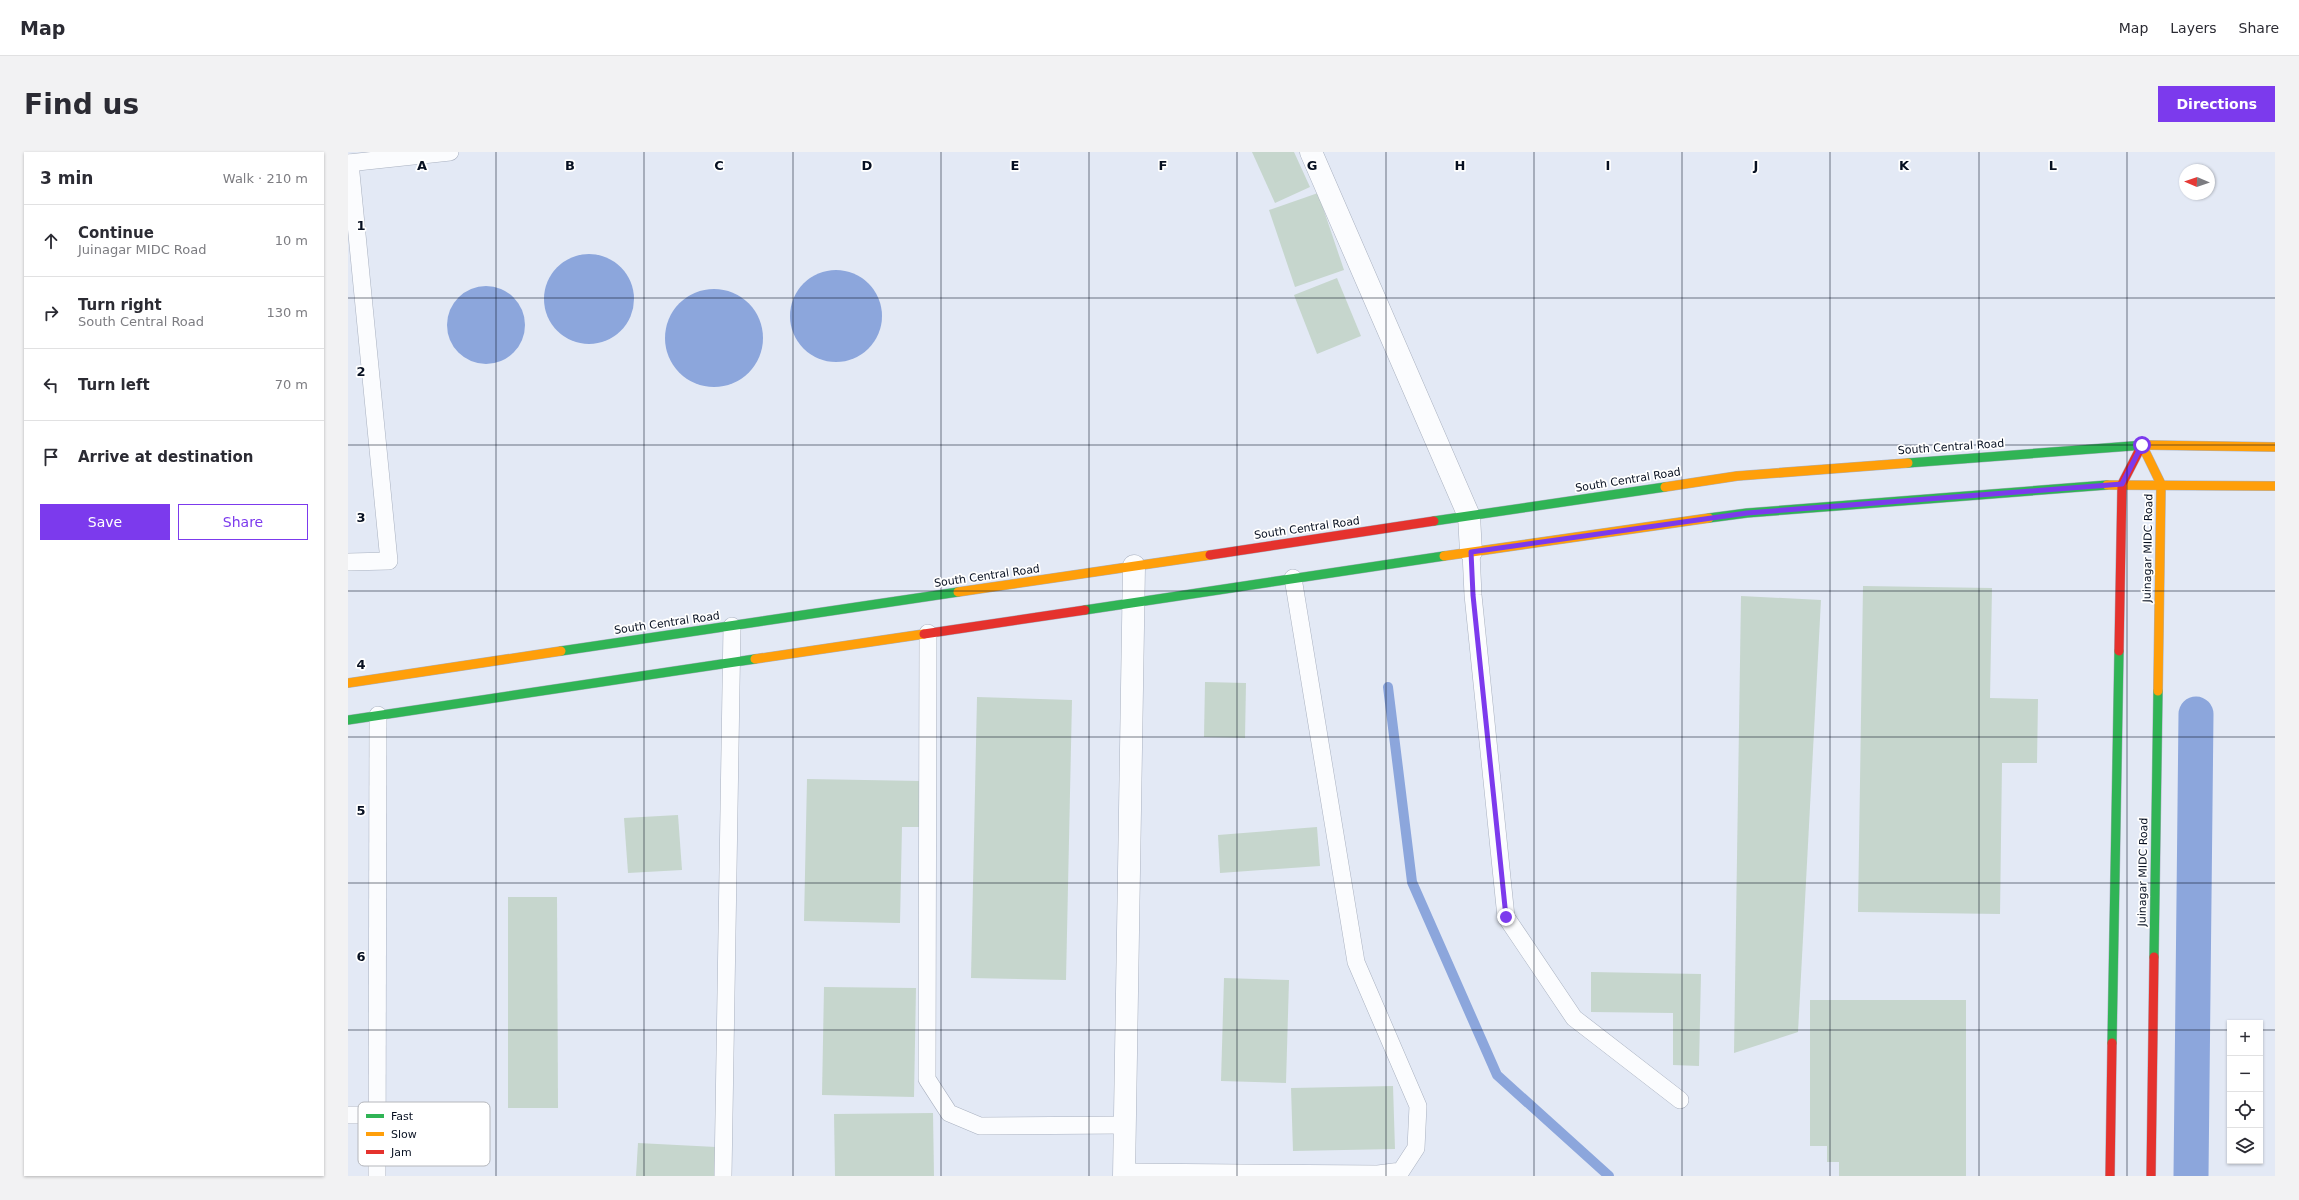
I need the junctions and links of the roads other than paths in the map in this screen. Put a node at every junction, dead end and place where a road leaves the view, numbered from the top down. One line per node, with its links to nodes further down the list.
1 (450, 152): 3 (lane)
2 (1311, 152): 9 (street)
3 (349, 163): 11 (lane)
4 (2142, 445): 5 (street, South Central Road); 6 (street); 7 (street, Juinagar MIDC Road); 9 (street, South Central Road)
5 (2275, 447)
6 (2122, 484): 7 (street); 10 (street); 26 (street)
7 (2161, 484): 8 (street); 27 (street, Juinagar MIDC Road)
8 (2275, 486)
9 (1469, 516): 10 (street); 12 (street, South Central Road)
10 (1471, 552): 13 (street); 21 (lane)
11 (348, 562)
12 (1134, 566): 14 (street); 15 (street, South Central Road)
13 (1293, 578): 14 (street); 24 (lane)
14 (1134, 602): 16 (street); 23 (street)
15 (732, 626): 17 (lane); 18 (street, South Central Road)
16 (928, 633): 17 (street); 23 (lane)
17 (731, 663): 19 (street); 25 (lane)
18 (348, 683)
19 (378, 715): 20 (street); 22 (lane)
20 (348, 720)
21 (1680, 1100)
22 (377, 1102)
23 (1125, 1125): 24 (street)
24 (1124, 1174)
25 (723, 1176)
26 (2110, 1176)
27 (2151, 1176)

